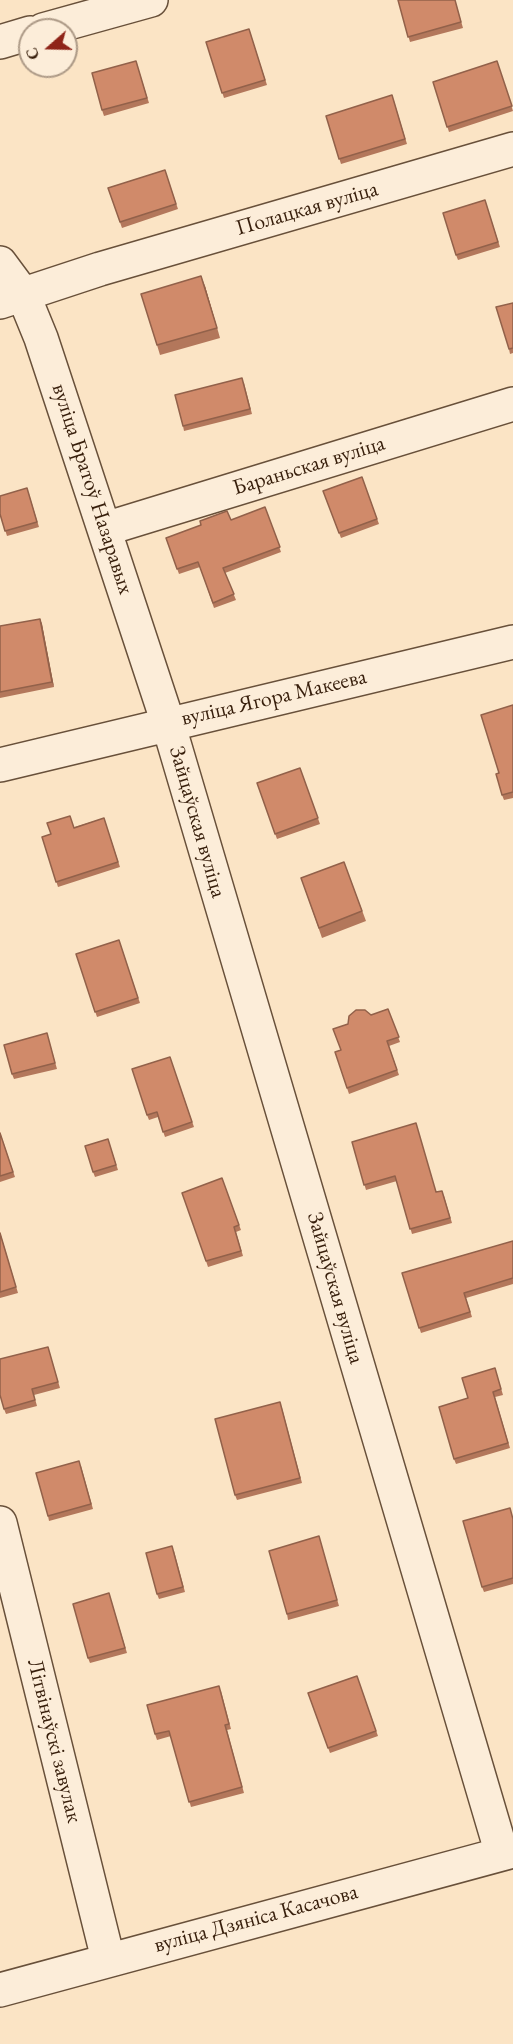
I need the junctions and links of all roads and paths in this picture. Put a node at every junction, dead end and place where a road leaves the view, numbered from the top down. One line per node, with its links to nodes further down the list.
1 (151, 0): 2 (street)
2 (78, 20)
3 (18, 37): 4 (street)
4 (0, 42)
5 (513, 149): 7 (street, Полацкая вуліца)
6 (0, 263): 7 (street, вуліца Братоў Назаравых)
7 (11, 298): 9 (street, вуліца Братоў Назаравых)
8 (513, 404): 9 (street, Бараньская вуліца)
9 (105, 529): 11 (street, вуліца Братоў Назаравых)
10 (513, 642): 11 (street, вуліца Ягора Макеева)
11 (168, 723): 12 (street, вуліца Ягора Макеева); 14 (street, Зайцаўская вуліца)
12 (0, 765)
13 (0, 1523): 15 (street, Літвінаўскі завулак)
14 (508, 1852): 15 (street, вуліца Дзяніса Касачова)
15 (108, 1959): 16 (street, вуліца Дзяніса Касачова)
16 (0, 1990)

